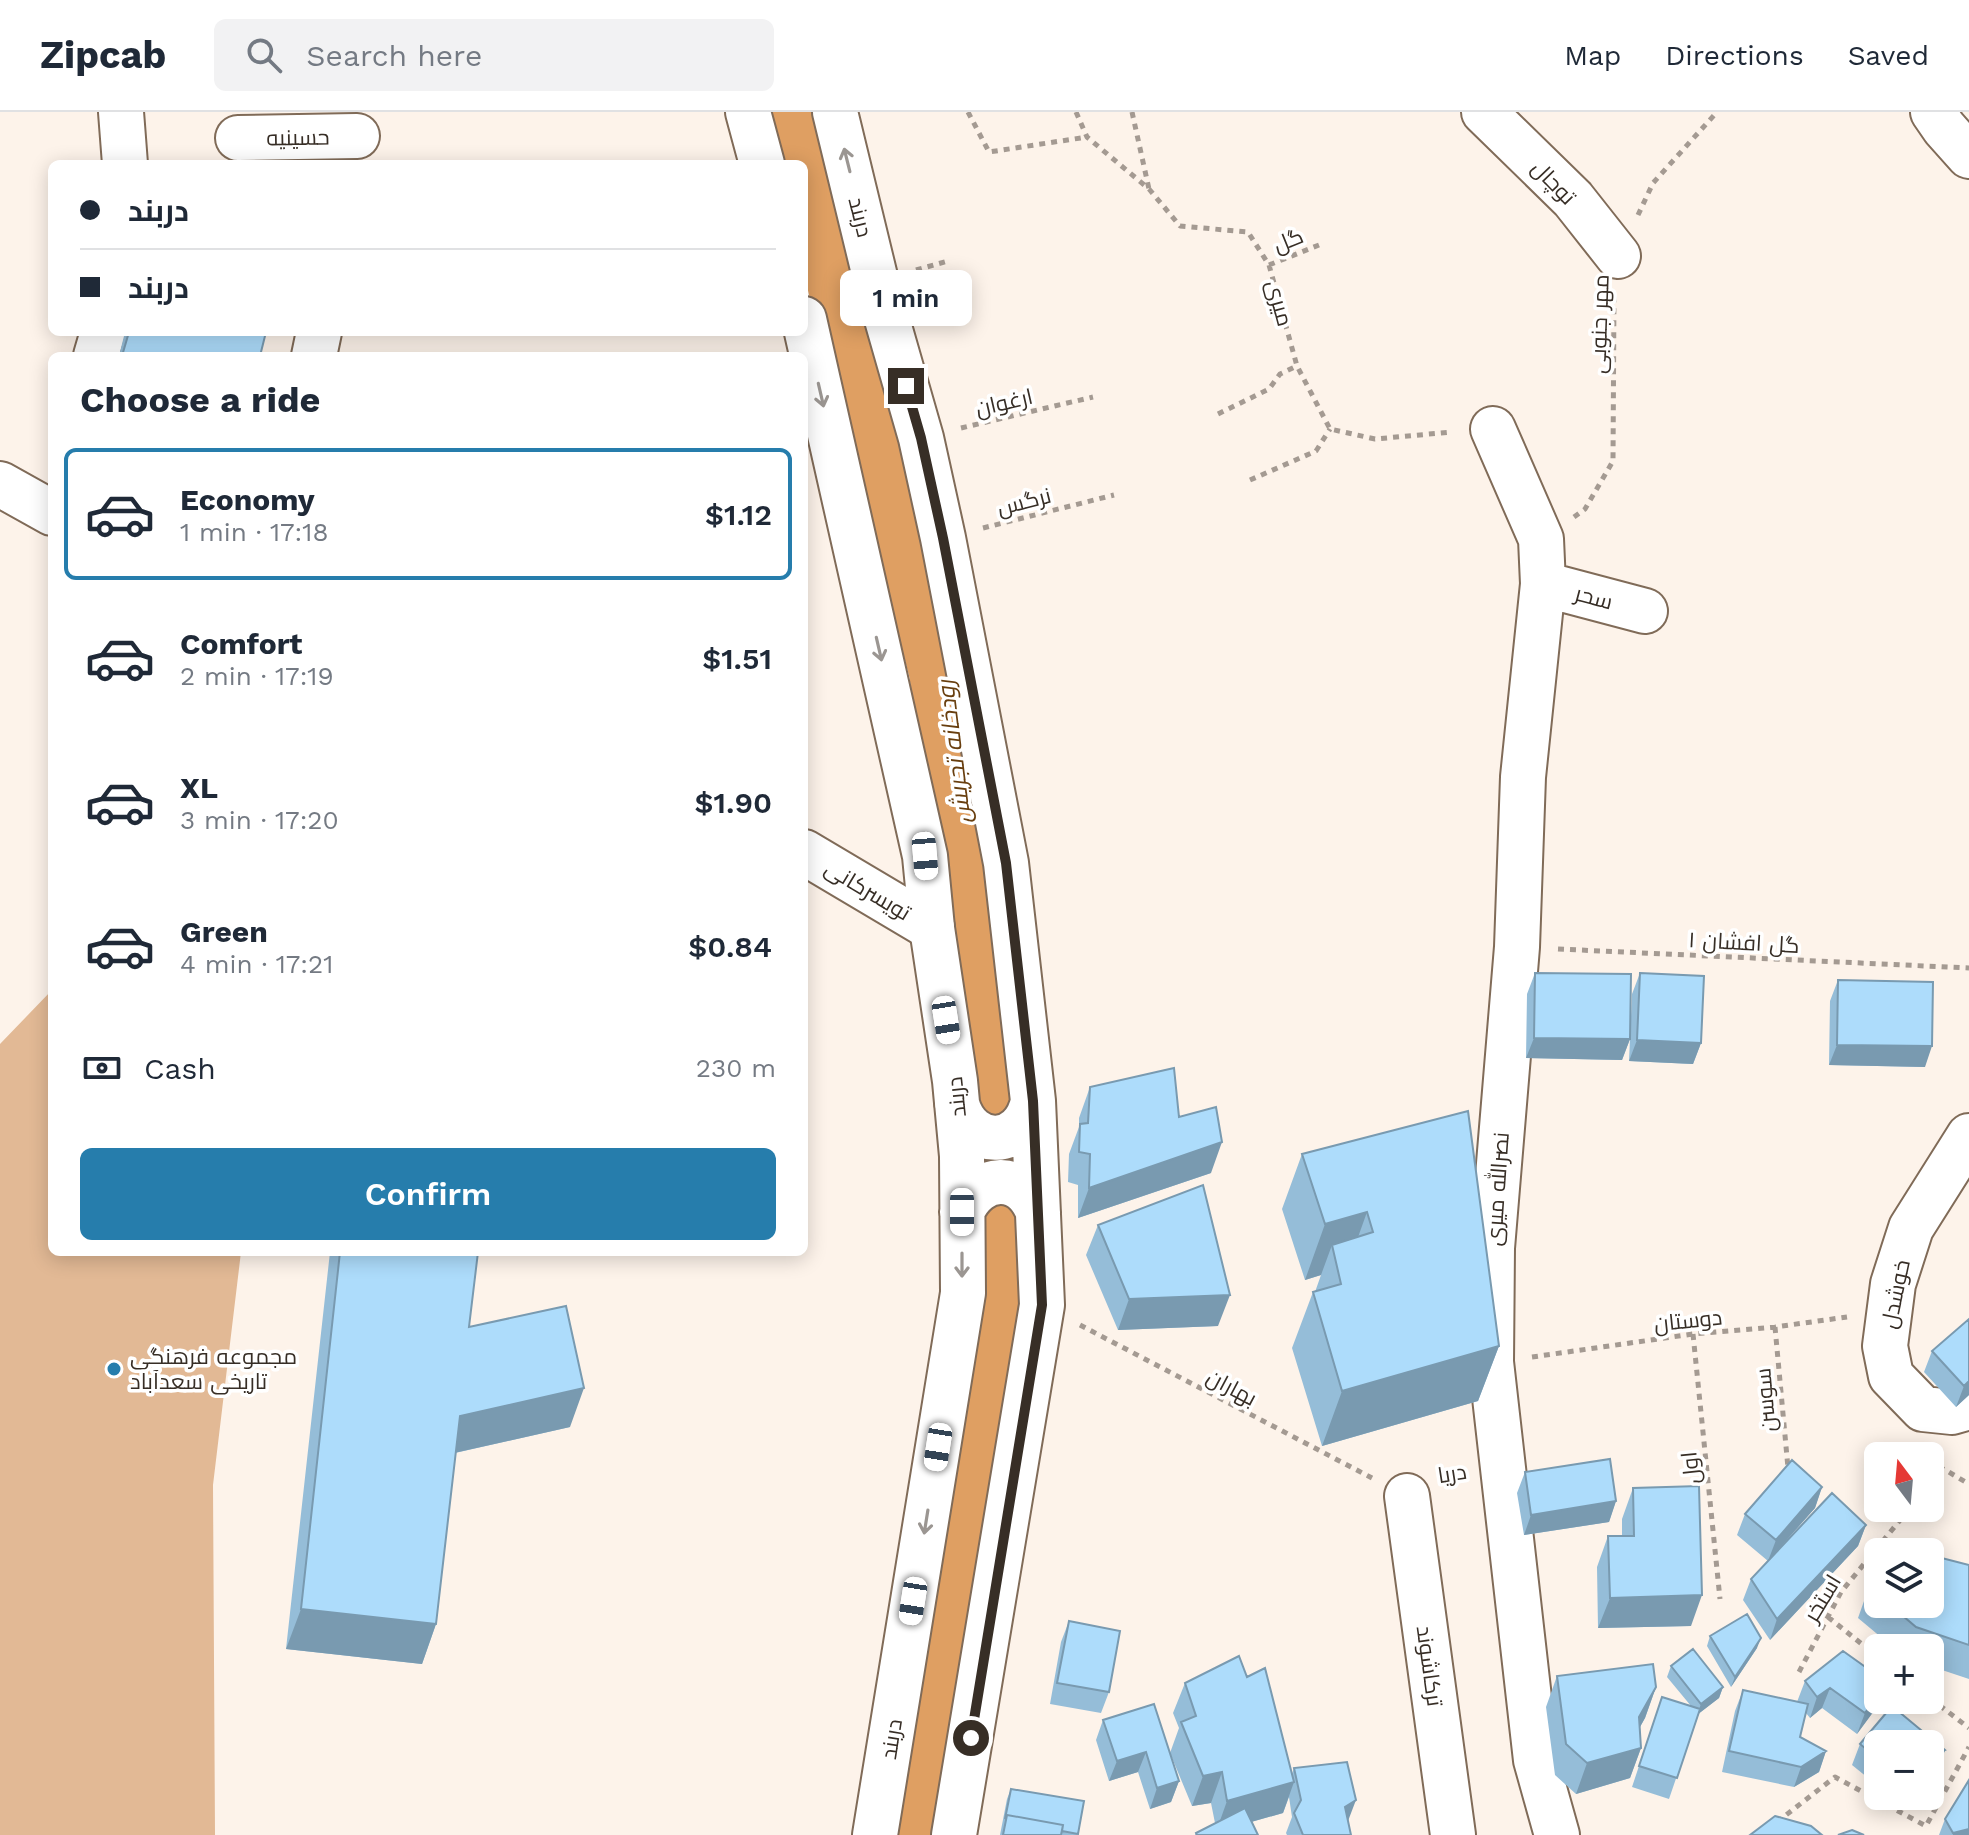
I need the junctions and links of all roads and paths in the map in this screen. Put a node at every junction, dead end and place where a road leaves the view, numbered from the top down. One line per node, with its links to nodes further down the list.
1 (121, 112): 14 (main road)
2 (748, 112): 15 (main road)
3 (835, 112): 26 (main road, دربند, one-way to 3)
4 (968, 112): 11 (path)
5 (1076, 112): 11 (path)
6 (1132, 112): 16 (path)
7 (1484, 112): 18 (main road, توچال)
8 (1717, 112): 18 (path, مهر جنوبی)
9 (1933, 112): 13 (main road)
10 (355, 137): 12 (main road, حسینیه)
11 (1087, 137): 16 (path, میری)
12 (238, 138)
13 (1969, 156)
14 (125, 160)
15 (761, 160)
16 (1149, 189): 19 (path, میری)
17 (1319, 245): 19 (path, گل)
18 (1618, 256): 32 (path, مهر جنوبی)
19 (1269, 265): 21 (path, میری)
20 (808, 336): 36 (main road, دربند, one-way to 36)
21 (1297, 366): 23 (path); 24 (path, میری)
22 (1093, 397): 26 (path, ارغوان)
23 (1218, 414)
24 (1330, 429): 25 (path); 27 (path)
25 (1493, 429): 32 (main road)
26 (921, 438): 31 (main road, دربند)
27 (1250, 480)
28 (0, 484): 30 (main road)
29 (1114, 495): 31 (path, نرگس)
30 (48, 511)
31 (943, 538): 39 (main road, دربند)
32 (1541, 539): 33 (main road, نصرالله میری)
33 (1543, 584): 34 (main road, سحر); 37 (main road, نصرالله میری)
34 (1645, 611)
35 (808, 854): 36 (main road, تویسرکانی)
36 (932, 928): 40 (main road, دربند)
37 (1517, 947): 38 (path, گل افشان ۱); 48 (main road, نصرالله میری)
38 (1969, 968)
39 (1033, 1101): 40 (main road); 43 (main road, دربند)
40 (957, 1104): 42 (main road, دربند)
41 (1969, 1136): 45 (main road, خوشدل)
42 (962, 1212): 43 (main road); 61 (main road, دربند, one-way to 61)
43 (1038, 1212): 44 (main road, دربند)
44 (1042, 1305): 51 (path, بهاران); 62 (main road, دربند)
45 (1888, 1312): 46 (path, دوستان); 49 (main road, خوشدل)
46 (1775, 1327): 47 (path, دوستان); 50 (path, سوسن)
47 (1693, 1334): 48 (path, دوستان); 53 (path, اول)
48 (1491, 1362): 64 (main road, نصرالله میری)
49 (1969, 1407)
50 (1788, 1469)
51 (1407, 1496): 63 (main road, ترکاشوند)
52 (1898, 1522): 54 (path, استخر)
53 (1720, 1599)
54 (1828, 1617): 55 (path); 56 (path, استخر)
55 (1864, 1646)
56 (1799, 1672)
57 (1944, 1709): 58 (path)
58 (1969, 1728)
59 (1969, 1747): 60 (path)
60 (1773, 1825)
61 (875, 1835)
62 (954, 1835)
63 (1453, 1835)
64 (1557, 1835)

